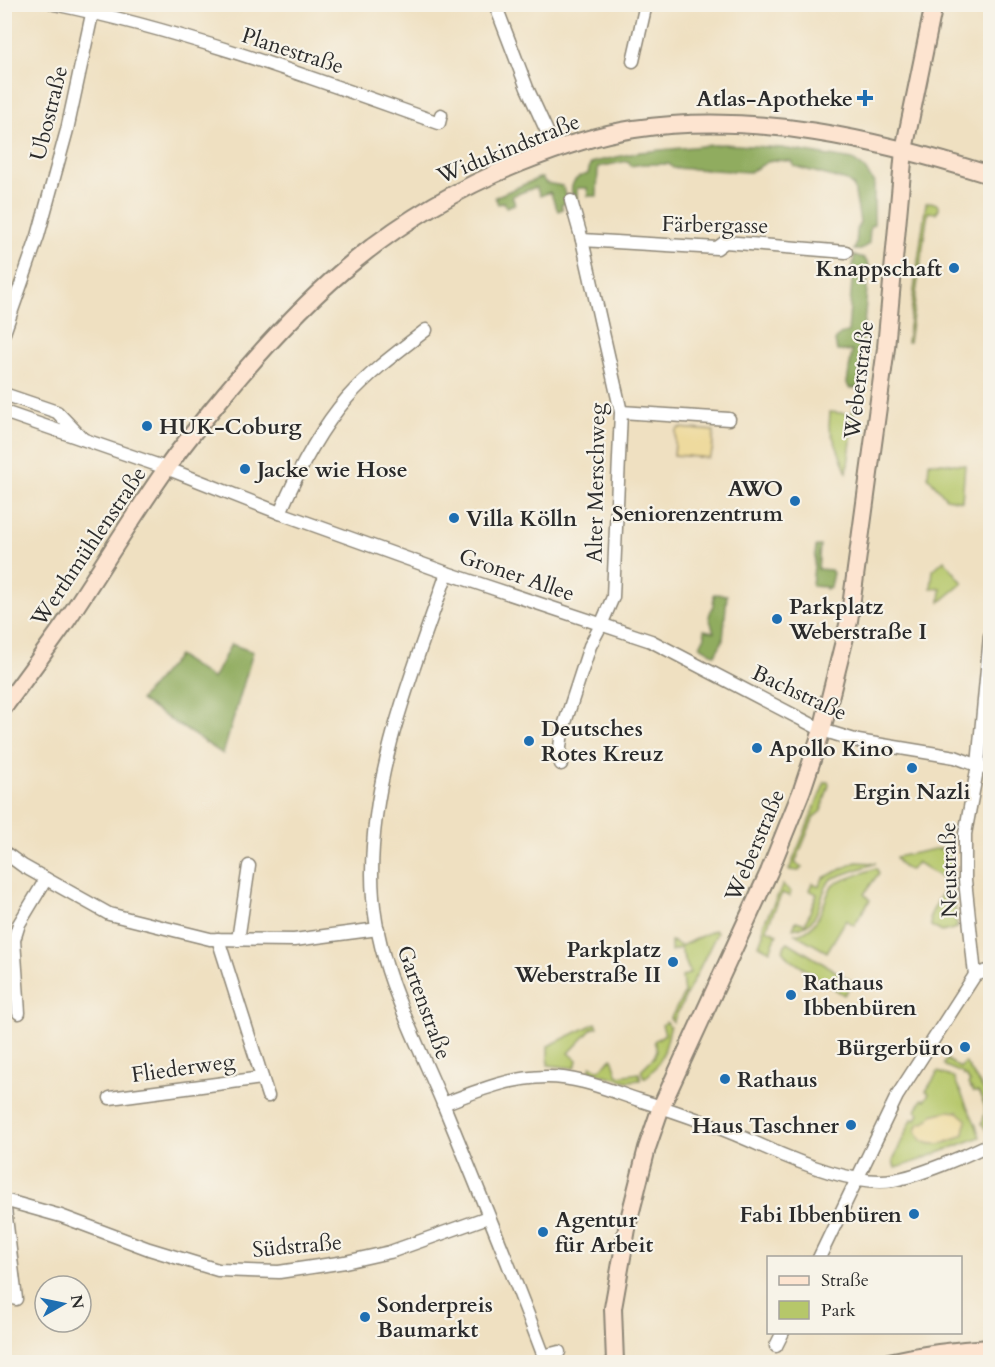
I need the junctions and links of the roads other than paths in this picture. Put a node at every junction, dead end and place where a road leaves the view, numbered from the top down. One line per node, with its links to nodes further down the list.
1 (54, 4): 5 (street, Planestraße)
2 (495, 4): 8 (street)
3 (646, 4): 6 (street)
4 (934, 4): 9 (main road, Weberstraße)
5 (93, 8): 7 (street, Planestraße); 15 (street, Ubostraße)
6 (633, 61)
7 (441, 115)
8 (555, 149): 9 (main road, Widukindstraße); 21 (main road, Widukindstraße)
9 (904, 150): 10 (main road, Widukindstraße); 27 (main road, Weberstraße)
10 (990, 175)
11 (571, 201): 12 (street, Alter Merschweg)
12 (582, 240): 13 (street, Färbergasse); 18 (street, Alter Merschweg)
13 (846, 252)
14 (426, 330): 22 (street)
15 (4, 333)
16 (4, 394): 20 (street, Groner Allee)
17 (4, 412): 20 (street, Groner Allee)
18 (621, 412): 19 (street); 24 (street, Alter Merschweg)
19 (729, 419)
20 (86, 441): 21 (street, Groner Allee)
21 (166, 468): 22 (street, Groner Allee); 26 (main road, Werthmühlenstraße)
22 (280, 513): 23 (street, Groner Allee)
23 (447, 573): 24 (street, Groner Allee); 34 (street, Gartenstraße)
24 (602, 625): 27 (street, Bachstraße); 28 (street)
25 (990, 636): 29 (street, Neustraße)
26 (4, 707)
27 (822, 730): 29 (street, Bachstraße); 44 (main road, Weberstraße)
28 (561, 764)
29 (978, 765): 30 (street, Bachstraße); 38 (street, Neustraße)
30 (990, 770)
31 (4, 852): 33 (street)
32 (249, 866): 36 (street)
33 (46, 879): 35 (street); 39 (street)
34 (378, 929): 36 (street); 43 (street, Gartenstraße)
35 (218, 939): 36 (street); 40 (street, Fliederweg)
36 (238, 940)
37 (990, 970): 38 (street)
38 (975, 975): 46 (street)
39 (19, 1013)
40 (262, 1078): 41 (street, Fliederweg); 42 (street, Fliederweg)
41 (268, 1096)
42 (110, 1098)
43 (443, 1104): 44 (street); 48 (street, Gartenstraße)
44 (661, 1107): 46 (street); 56 (main road, Weberstraße)
45 (990, 1144): 46 (street)
46 (856, 1178): 49 (street)
47 (4, 1200): 48 (street, Südstraße); 50 (street, Südstraße)
48 (488, 1217): 55 (street, Gartenstraße)
49 (819, 1256)
50 (16, 1299)
51 (782, 1334): 52 (street)
52 (776, 1346)
53 (990, 1348): 57 (main road)
54 (559, 1352): 55 (street)
55 (545, 1359)
56 (615, 1362)
57 (889, 1362)

